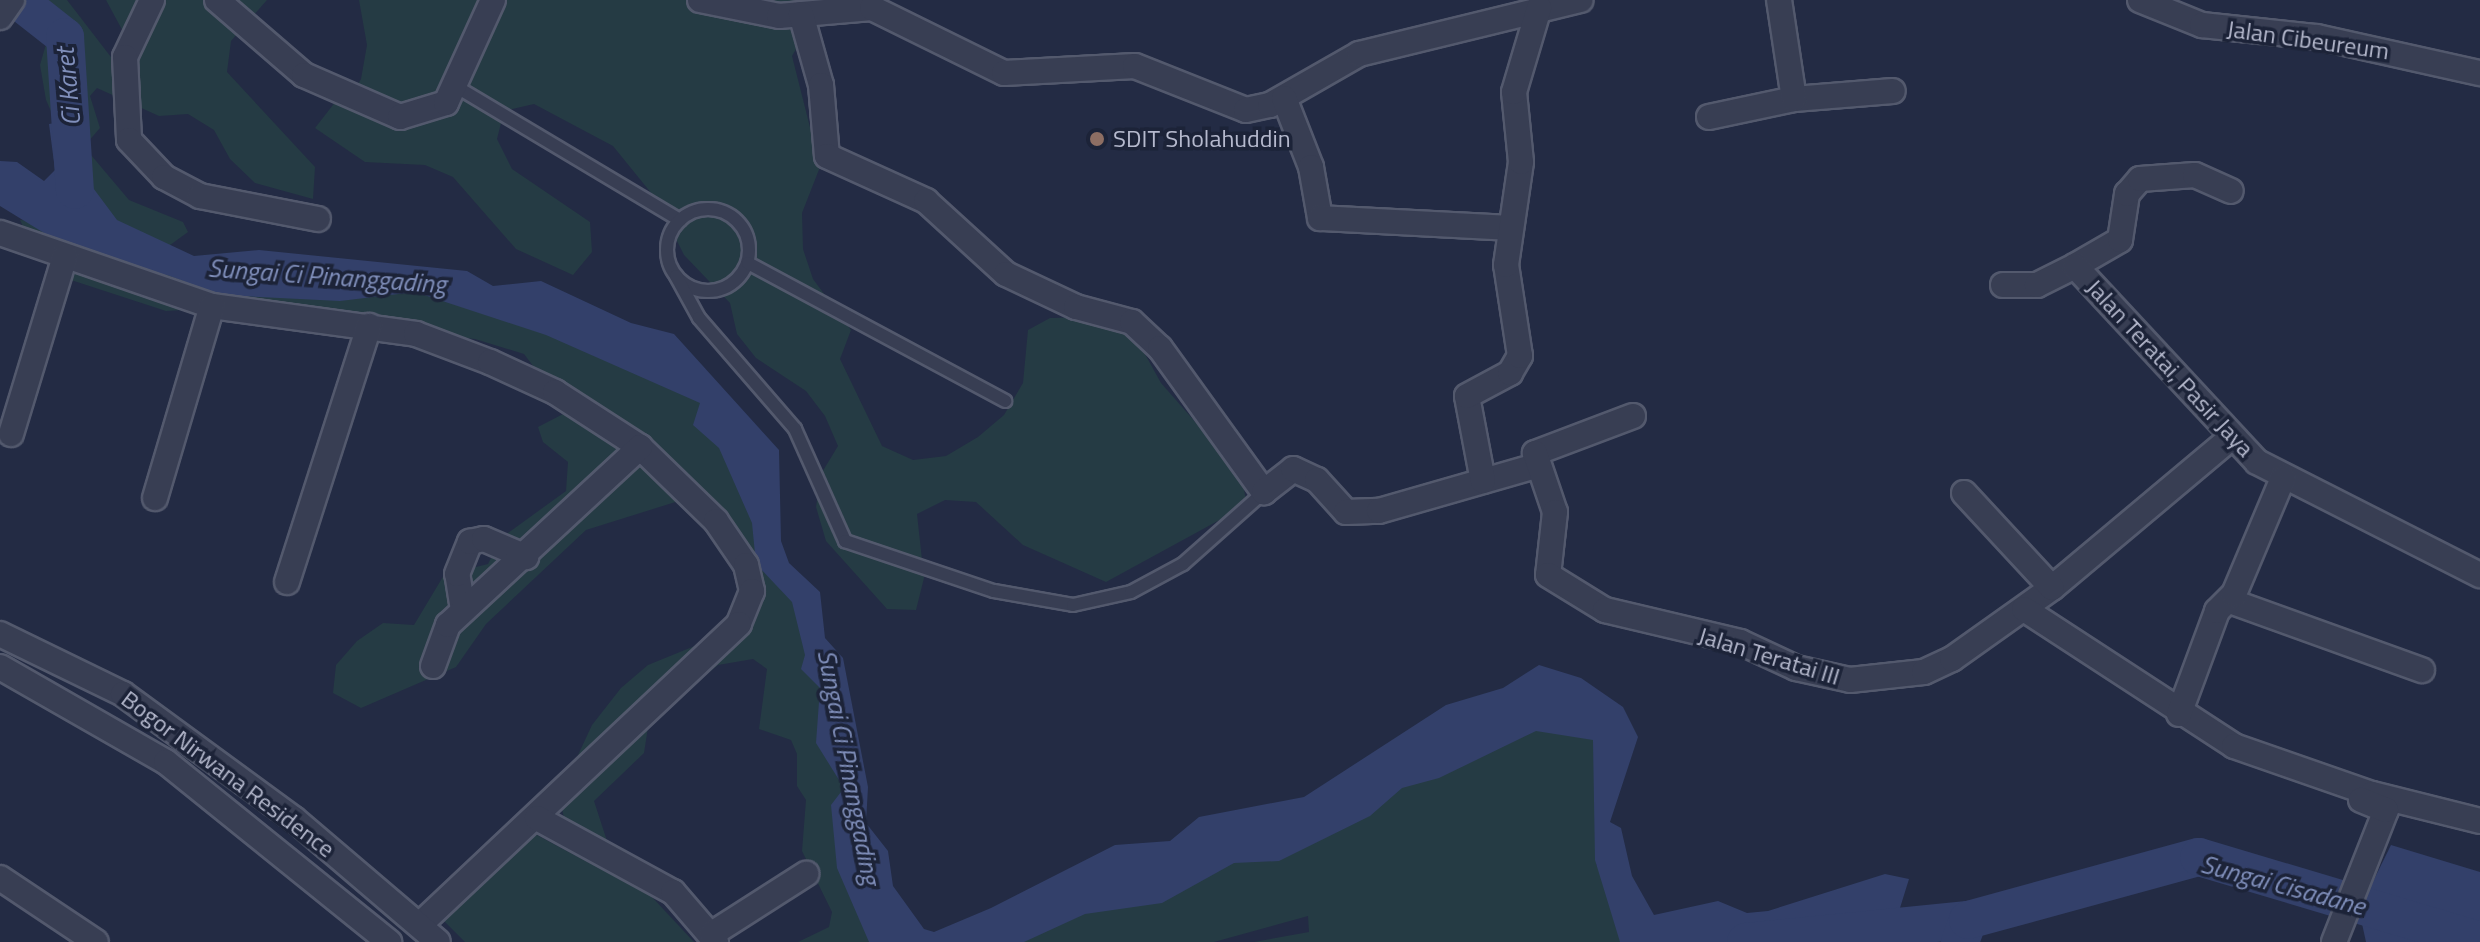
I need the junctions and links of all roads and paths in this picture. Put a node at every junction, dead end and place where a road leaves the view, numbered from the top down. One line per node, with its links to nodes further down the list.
1 (152, 0): 17 (street)
2 (217, 0): 11 (street)
3 (493, 0): 11 (street)
4 (700, 0): 9 (street)
5 (1580, 0): 8 (street)
6 (1779, 0): 14 (street)
7 (2140, 0): 10 (street, Jalan Cibeureum)
8 (1539, 8): 13 (street); 19 (street)
9 (801, 14): 13 (street); 36 (street)
10 (2480, 73)
11 (455, 86): 18 (lane)
12 (1893, 91): 14 (street)
13 (1284, 98): 19 (street)
14 (1794, 99): 15 (street)
15 (1709, 117)
16 (2231, 191): 23 (street)
17 (318, 219)
18 (680, 220): 22 (lane); 24 (lane)
19 (1509, 228): 35 (street)
20 (0, 233): 21 (street)
21 (65, 256): 26 (street); 30 (street)
22 (748, 263): 24 (lane); 28 (lane)
23 (2075, 266): 25 (street, Jalan Teratai, Pasir Jaya); 31 (street, Jalan Teratai, Pasir Jaya)
24 (676, 276): 36 (lane)
25 (2003, 285)
26 (212, 306): 27 (street); 38 (street)
27 (369, 326): 32 (street); 41 (street)
28 (1005, 401)
29 (1633, 416): 33 (street)
30 (11, 434)
31 (2231, 438): 34 (street, Jalan Teratai, Pasir Jaya); 42 (street, Jalan Teratai III)
32 (640, 447): 39 (street); 54 (street)
33 (1536, 466): 35 (street); 44 (street, Jalan Teratai III)
34 (2283, 478): 40 (street, Jalan Teratai, Pasir Jaya); 43 (street)
35 (1483, 481): 36 (street)
36 (1264, 492)
37 (1964, 493): 42 (street)
38 (155, 498)
39 (526, 557): 45 (street); 45 (street)
40 (2472, 570)
41 (287, 582)
42 (2052, 588): 44 (street, Jalan Teratai III)
43 (2230, 601): 49 (street); 51 (street)
44 (2024, 609): 51 (street)
45 (463, 610): 47 (street)
46 (0, 634): 50 (street, Bogor Nirwana Residence)
47 (433, 666)
48 (0, 667): 52 (street, Bogor Nirwana Residence)
49 (2422, 670)
50 (123, 694): 52 (street); 58 (street, Bogor Nirwana Residence)
51 (2179, 714): 53 (street)
52 (105, 721): 59 (street, Bogor Nirwana Residence)
53 (2389, 804): 55 (street); 62 (street)
54 (537, 818): 58 (street); 60 (street)
55 (2480, 821)
56 (806, 874): 60 (street)
57 (0, 878): 61 (street)
58 (429, 934)
59 (376, 938)
60 (714, 938)
61 (96, 942)
62 (2334, 942)

